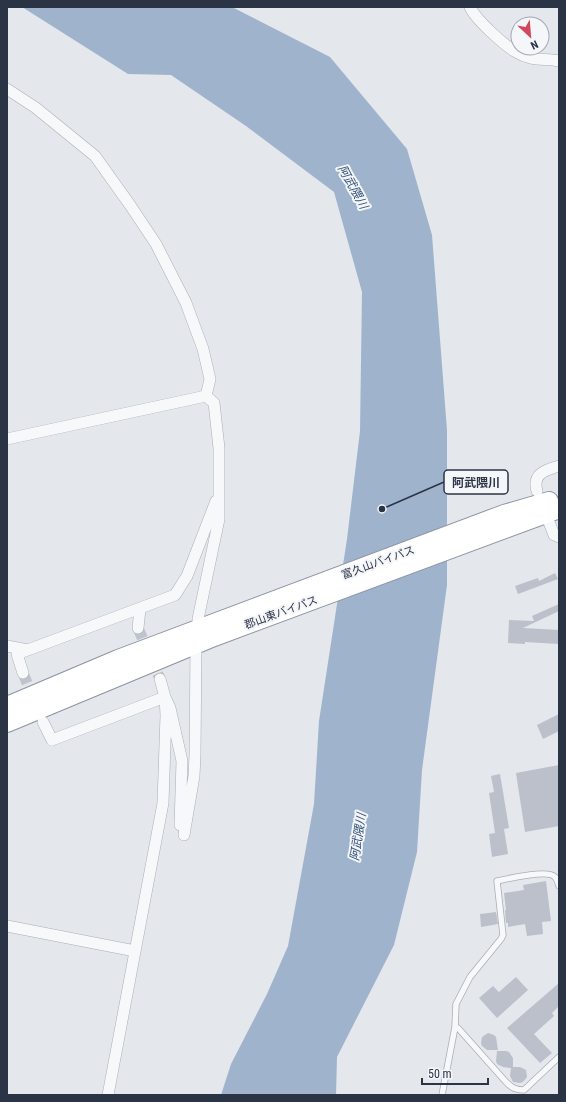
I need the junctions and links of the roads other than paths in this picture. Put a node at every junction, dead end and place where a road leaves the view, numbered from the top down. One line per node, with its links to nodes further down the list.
1 (470, 7): 2 (street)
2 (559, 62)
3 (7, 89): 4 (street)
4 (206, 396): 5 (street); 8 (street)
5 (7, 438)
6 (559, 466): 7 (street)
7 (537, 491)
8 (219, 493): 13 (street); 15 (street)
9 (559, 497): 11 (highway, 富久山バイパス)
10 (554, 516): 11 (highway); 12 (street)
11 (491, 527): 15 (highway, 富久山バイパス)
12 (559, 537)
13 (140, 609): 14 (street); 17 (street)
14 (138, 628)
15 (197, 637): 20 (street); 21 (highway); 23 (highway)
16 (7, 646): 17 (street)
17 (30, 650): 18 (street)
18 (23, 673)
19 (160, 679): 20 (street)
20 (165, 698): 22 (street); 26 (street)
21 (7, 706)
22 (43, 722)
23 (7, 723)
24 (559, 886): 27 (lane)
25 (7, 926): 26 (street)
26 (136, 951): 29 (street)
27 (455, 1027): 28 (lane); 30 (lane)
28 (559, 1057)
29 (108, 1095)
30 (442, 1095)

